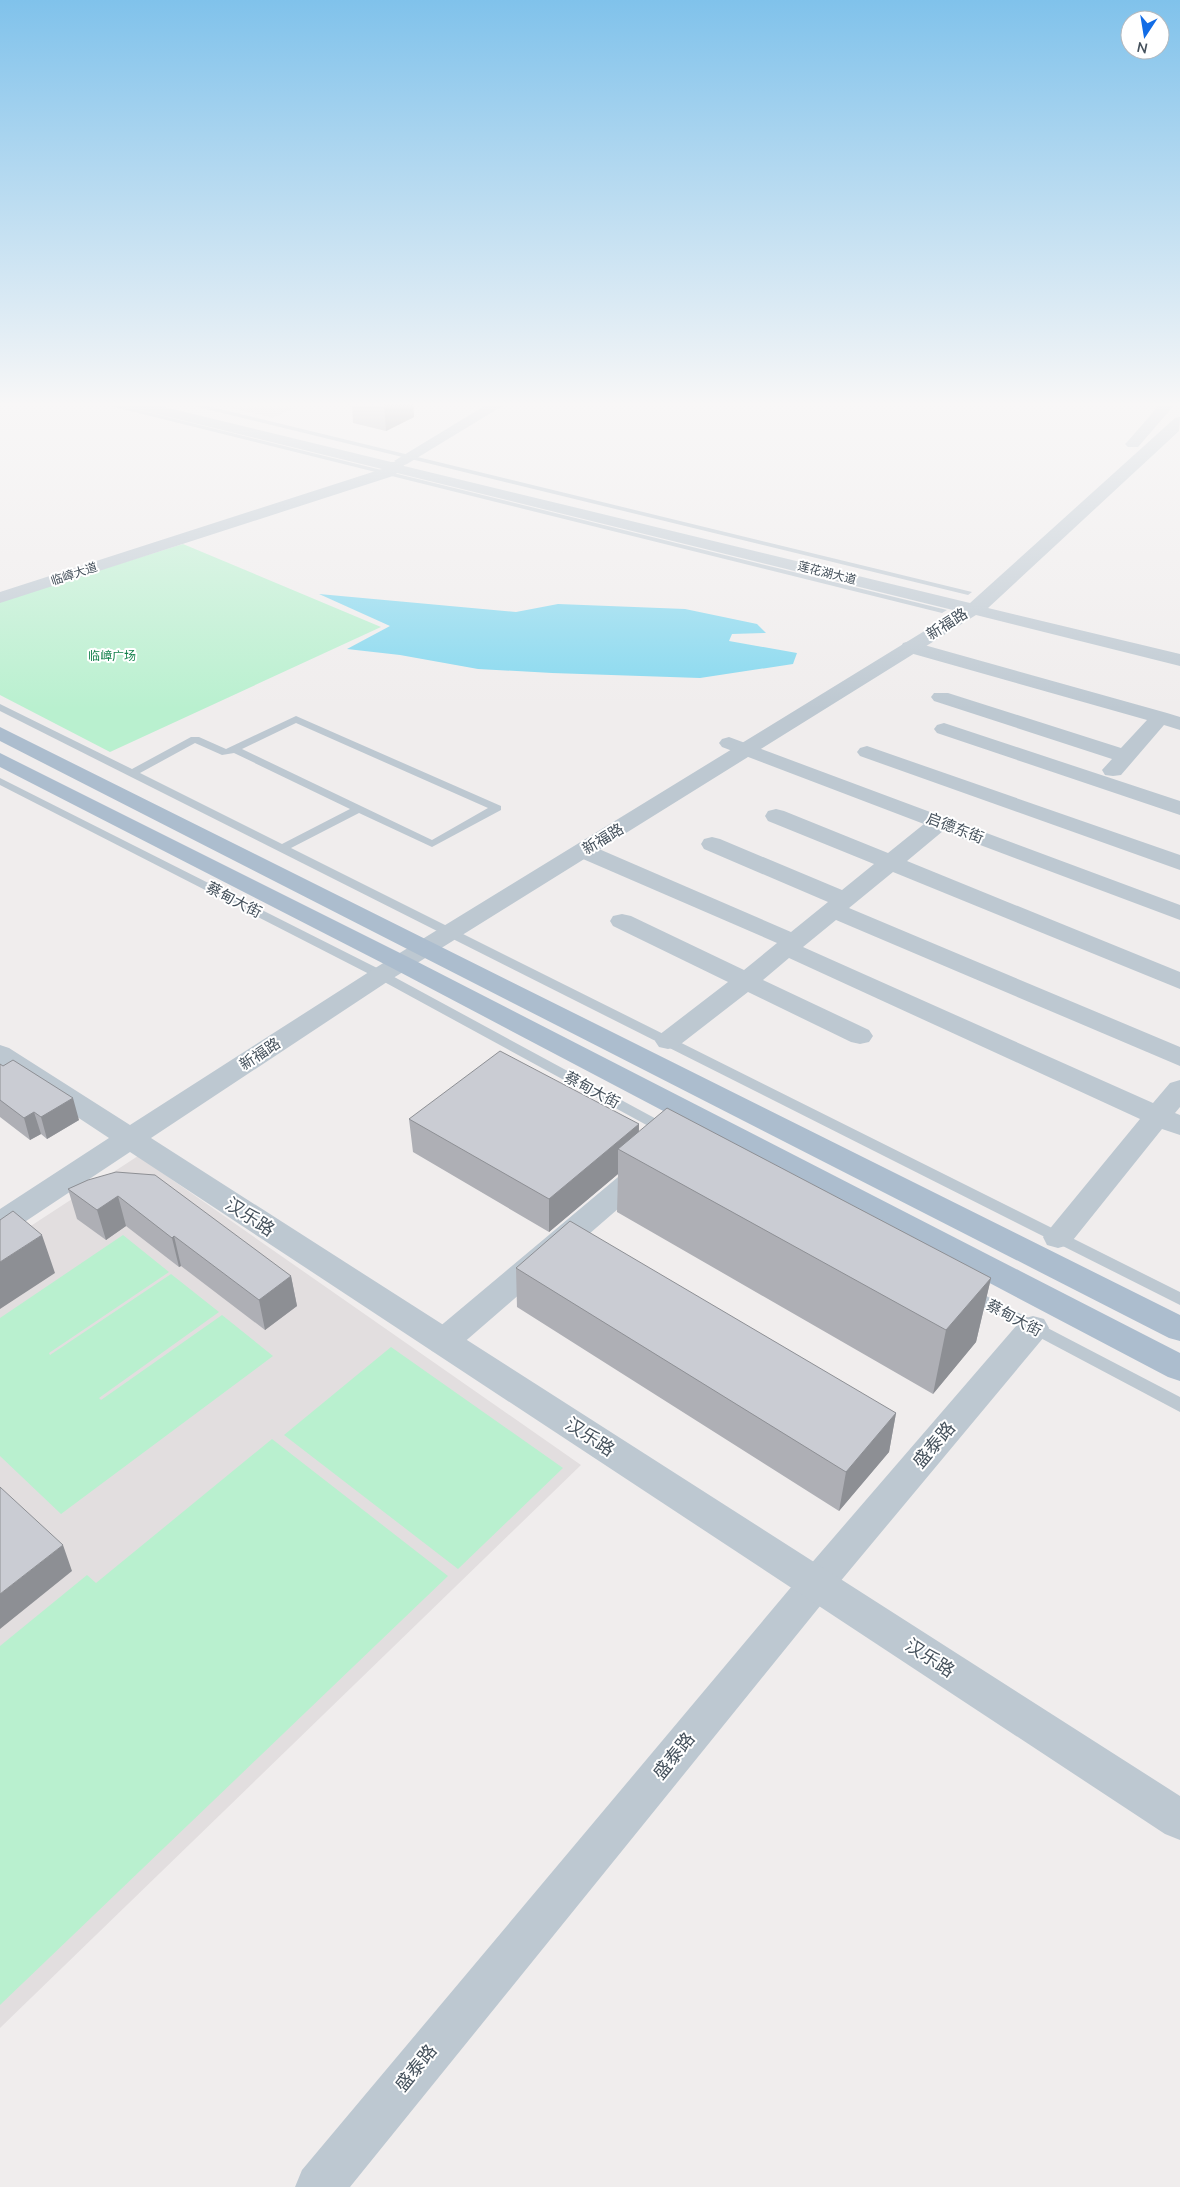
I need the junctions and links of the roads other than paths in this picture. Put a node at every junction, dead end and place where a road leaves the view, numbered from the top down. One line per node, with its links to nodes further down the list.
1 (267, 504): 6 (street, 临嶂大道)
2 (276, 504): 7 (street, 临嶂大道)
3 (553, 504): 8 (street, 莲花湖大道)
4 (1069, 504): 8 (street, 新福路)
5 (1082, 504): 8 (street, 新福路)
6 (0, 588)
7 (0, 598)
8 (963, 603): 9 (street, 新福路); 10 (street, 莲花湖大道); 11 (street, 莲花湖大道); 18 (street, 新福路)
9 (910, 647): 14 (street); 18 (street, 新福路)
10 (1180, 651)
11 (1180, 660)
12 (940, 697): 21 (street)
13 (0, 707): 23 (lane, 蔡甸大街)
14 (1160, 718): 15 (street); 21 (street)
15 (1180, 724)
16 (944, 728): 25 (street)
17 (0, 733): 39 (main road, 蔡甸大街)
18 (737, 746): 29 (street, 启德东街); 32 (street, 新福路); 39 (street, 新福路)
19 (234, 749): 23 (lane); 26 (lane); 26 (lane)
20 (868, 752): 34 (street)
21 (1125, 756): 25 (street)
22 (0, 759): 39 (main road, 蔡甸大街)
23 (132, 773): 31 (lane, 蔡甸大街)
24 (0, 781): 39 (lane, 蔡甸大街)
25 (1102, 782): 27 (street)
26 (359, 808): 31 (lane)
27 (1180, 808)
28 (776, 816): 33 (street)
29 (944, 824): 33 (street); 36 (street, 启德东街)
30 (712, 844): 35 (street)
31 (282, 848): 39 (lane, 蔡甸大街)
32 (584, 851): 38 (street); 39 (street, 新福路)
33 (891, 863): 35 (street); 41 (street)
34 (1180, 863)
35 (839, 905): 38 (street); 45 (street)
36 (1180, 913)
37 (622, 920): 40 (street)
38 (790, 945): 40 (street); 47 (street)
39 (405, 950): 43 (lane, 蔡甸大街); 48 (street, 新福路); 49 (lane, 蔡甸大街); 56 (main road, 蔡甸大街); 58 (main road, 蔡甸大街)
40 (746, 981): 42 (street); 43 (street)
41 (1180, 981)
42 (860, 1036)
43 (668, 1042): 52 (lane, 蔡甸大街)
44 (0, 1054): 48 (street, 汉乐路)
45 (1180, 1057)
46 (1180, 1089): 47 (street)
47 (1169, 1121): 52 (street)
48 (123, 1134): 50 (street, 新福路); 51 (street, 新福路); 57 (street, 汉乐路)
49 (682, 1138): 57 (street)
50 (0, 1203)
51 (0, 1223)
52 (1058, 1237): 54 (lane, 蔡甸大街)
53 (954, 1286): 55 (lane, 蔡甸大街)
54 (1180, 1298)
55 (1033, 1328): 59 (lane, 蔡甸大街); 60 (street, 盛泰路)
56 (1180, 1330)
57 (444, 1342): 60 (street, 汉乐路)
58 (1180, 1368)
59 (1180, 1405)
60 (816, 1584): 61 (street, 汉乐路); 62 (street, 盛泰路)
61 (1180, 1820)
62 (319, 2187)

